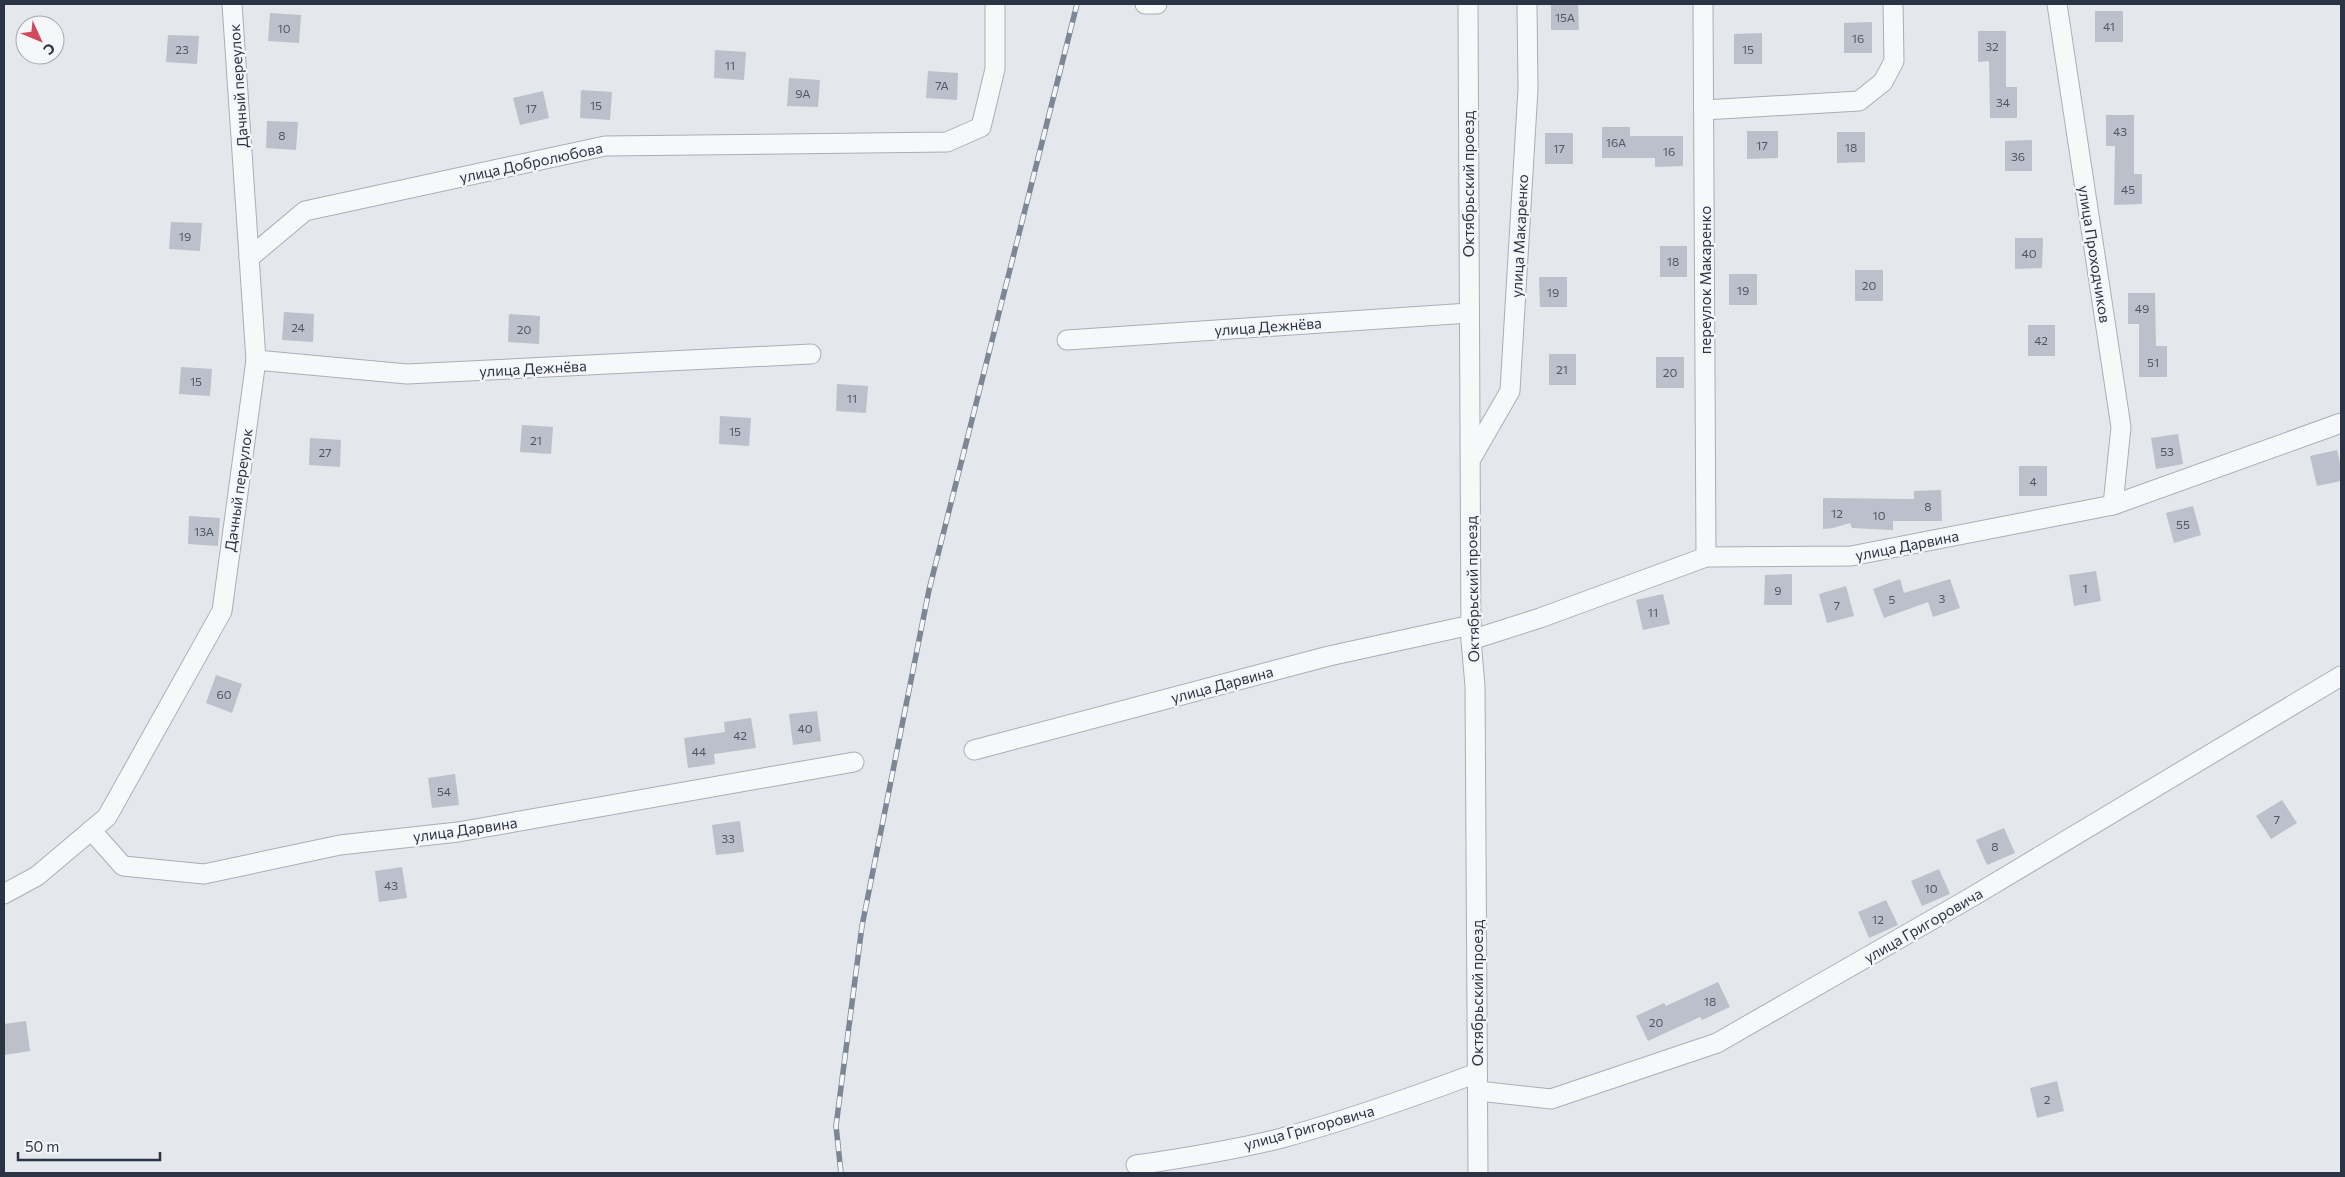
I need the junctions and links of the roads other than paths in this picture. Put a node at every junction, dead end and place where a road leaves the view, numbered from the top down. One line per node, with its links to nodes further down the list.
1 (232, 4): 11 (street, Дачный переулок)
2 (995, 4): 11 (street, улица Добролюбова)
3 (1145, 4): 4 (street)
4 (1157, 4)
5 (1468, 4): 12 (street, Октябрьский проезд)
6 (1527, 4): 17 (street, улица Макаренко)
7 (1703, 4): 10 (street, переулок Макаренко)
8 (1893, 4): 10 (street)
9 (2057, 4): 18 (street, улица Проходчиков)
10 (1704, 110): 19 (street, переулок Макаренко)
11 (249, 258): 15 (street, Дачный переулок)
12 (1469, 313): 13 (street, улица Дежнёва); 17 (street, Октябрьский проезд)
13 (1067, 340)
14 (811, 354): 15 (street, улица Дежнёва)
15 (256, 360): 24 (street, Дачный переулок)
16 (2341, 423): 18 (street, улица Дарвина)
17 (1472, 458): 20 (street, Октябрьский проезд)
18 (2113, 505): 19 (street, улица Дарвина)
19 (1706, 557): 20 (street, улица Дарвина)
20 (1471, 633): 22 (street, улица Дарвина); 26 (street, Октябрьский проезд)
21 (2341, 676): 26 (street, улица Григоровича)
22 (974, 750)
23 (854, 762): 24 (street, улица Дарвина)
24 (91, 830): 25 (street, Дачный переулок)
25 (4, 894)
26 (1478, 1082): 27 (street, улица Григоровича); 28 (street, Октябрьский проезд)
27 (1136, 1165)
28 (1478, 1173)

